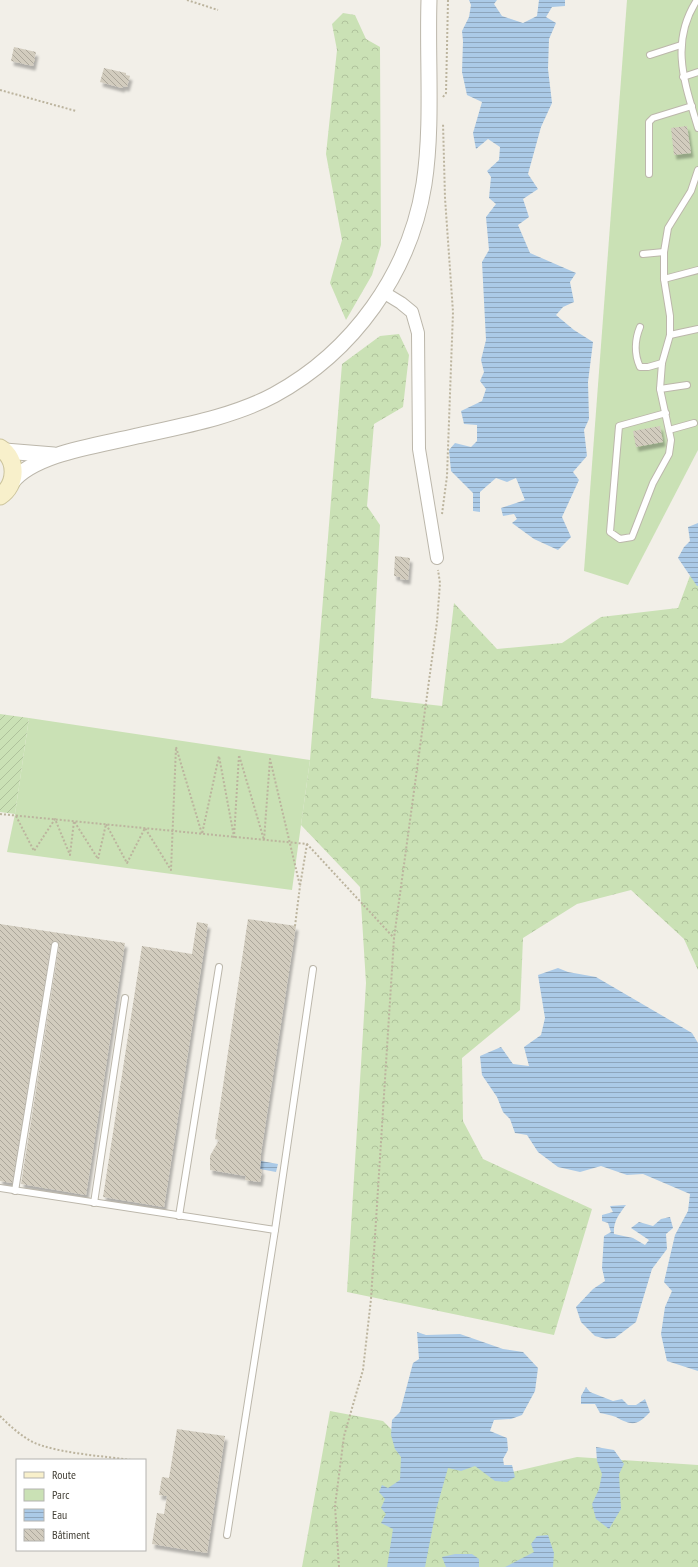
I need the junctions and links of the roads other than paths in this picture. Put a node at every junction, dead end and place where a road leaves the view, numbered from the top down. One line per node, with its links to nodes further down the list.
1 (429, 0): 16 (street)
2 (697, 0): 3 (lane)
3 (681, 44): 4 (lane); 6 (lane)
4 (650, 55)
5 (698, 72): 6 (lane)
6 (683, 77): 7 (lane)
7 (692, 106): 8 (lane); 10 (lane)
8 (698, 128)
9 (698, 170): 11 (lane)
10 (649, 174)
11 (695, 191): 12 (lane)
12 (664, 252): 13 (lane); 15 (lane)
13 (643, 254)
14 (698, 270): 15 (lane)
15 (664, 279): 19 (lane)
16 (384, 292): 27 (street); 30 (street)
17 (640, 327): 20 (lane)
18 (698, 329): 19 (lane)
19 (670, 335): 20 (lane)
20 (662, 363): 22 (lane)
21 (687, 385): 22 (lane)
22 (660, 389): 23 (lane)
23 (666, 413): 25 (lane); 25 (lane)
24 (694, 423): 25 (lane)
25 (669, 430)
26 (2, 448): 27 (street); 28 (main road)
27 (55, 455): 28 (street)
28 (12, 482): 29 (main road)
29 (0, 496)
30 (437, 558)
31 (55, 945): 36 (lane)
32 (219, 967): 38 (lane)
33 (313, 969): 39 (lane)
34 (125, 998): 37 (lane)
35 (0, 1188): 36 (lane)
36 (15, 1190): 37 (lane)
37 (94, 1203): 38 (lane)
38 (179, 1216): 39 (lane)
39 (275, 1230): 40 (lane)
40 (227, 1535)

